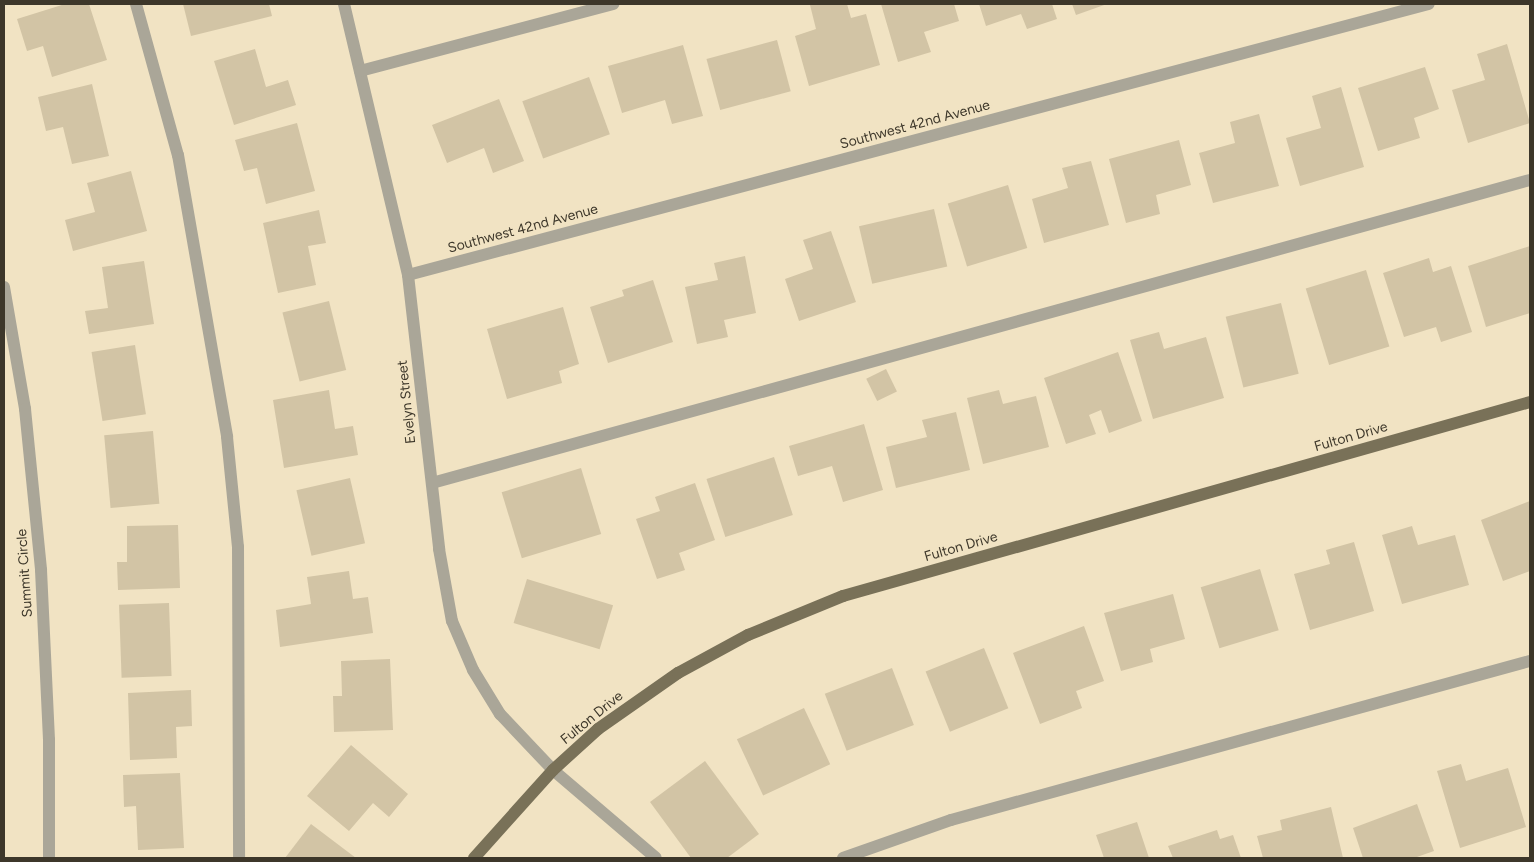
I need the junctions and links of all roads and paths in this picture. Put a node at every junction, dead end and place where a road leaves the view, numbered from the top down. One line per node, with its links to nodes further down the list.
1 (136, 4): 14 (street)
2 (344, 4): 5 (street, Evelyn Street)
3 (613, 4): 5 (street)
4 (1429, 4): 7 (street, Southwest 42nd Avenue)
5 (360, 71): 7 (street, Evelyn Street)
6 (1530, 180): 10 (street)
7 (408, 275): 10 (street, Evelyn Street)
8 (4, 288): 13 (street, Summit Circle)
9 (1530, 402): 12 (main road, Fulton Drive)
10 (432, 483): 12 (street, Evelyn Street)
11 (1530, 661): 17 (street)
12 (553, 770): 15 (main road, Fulton Drive); 16 (street, Evelyn Street)
13 (49, 858)
14 (239, 858)
15 (474, 858)
16 (656, 858)
17 (843, 858)

